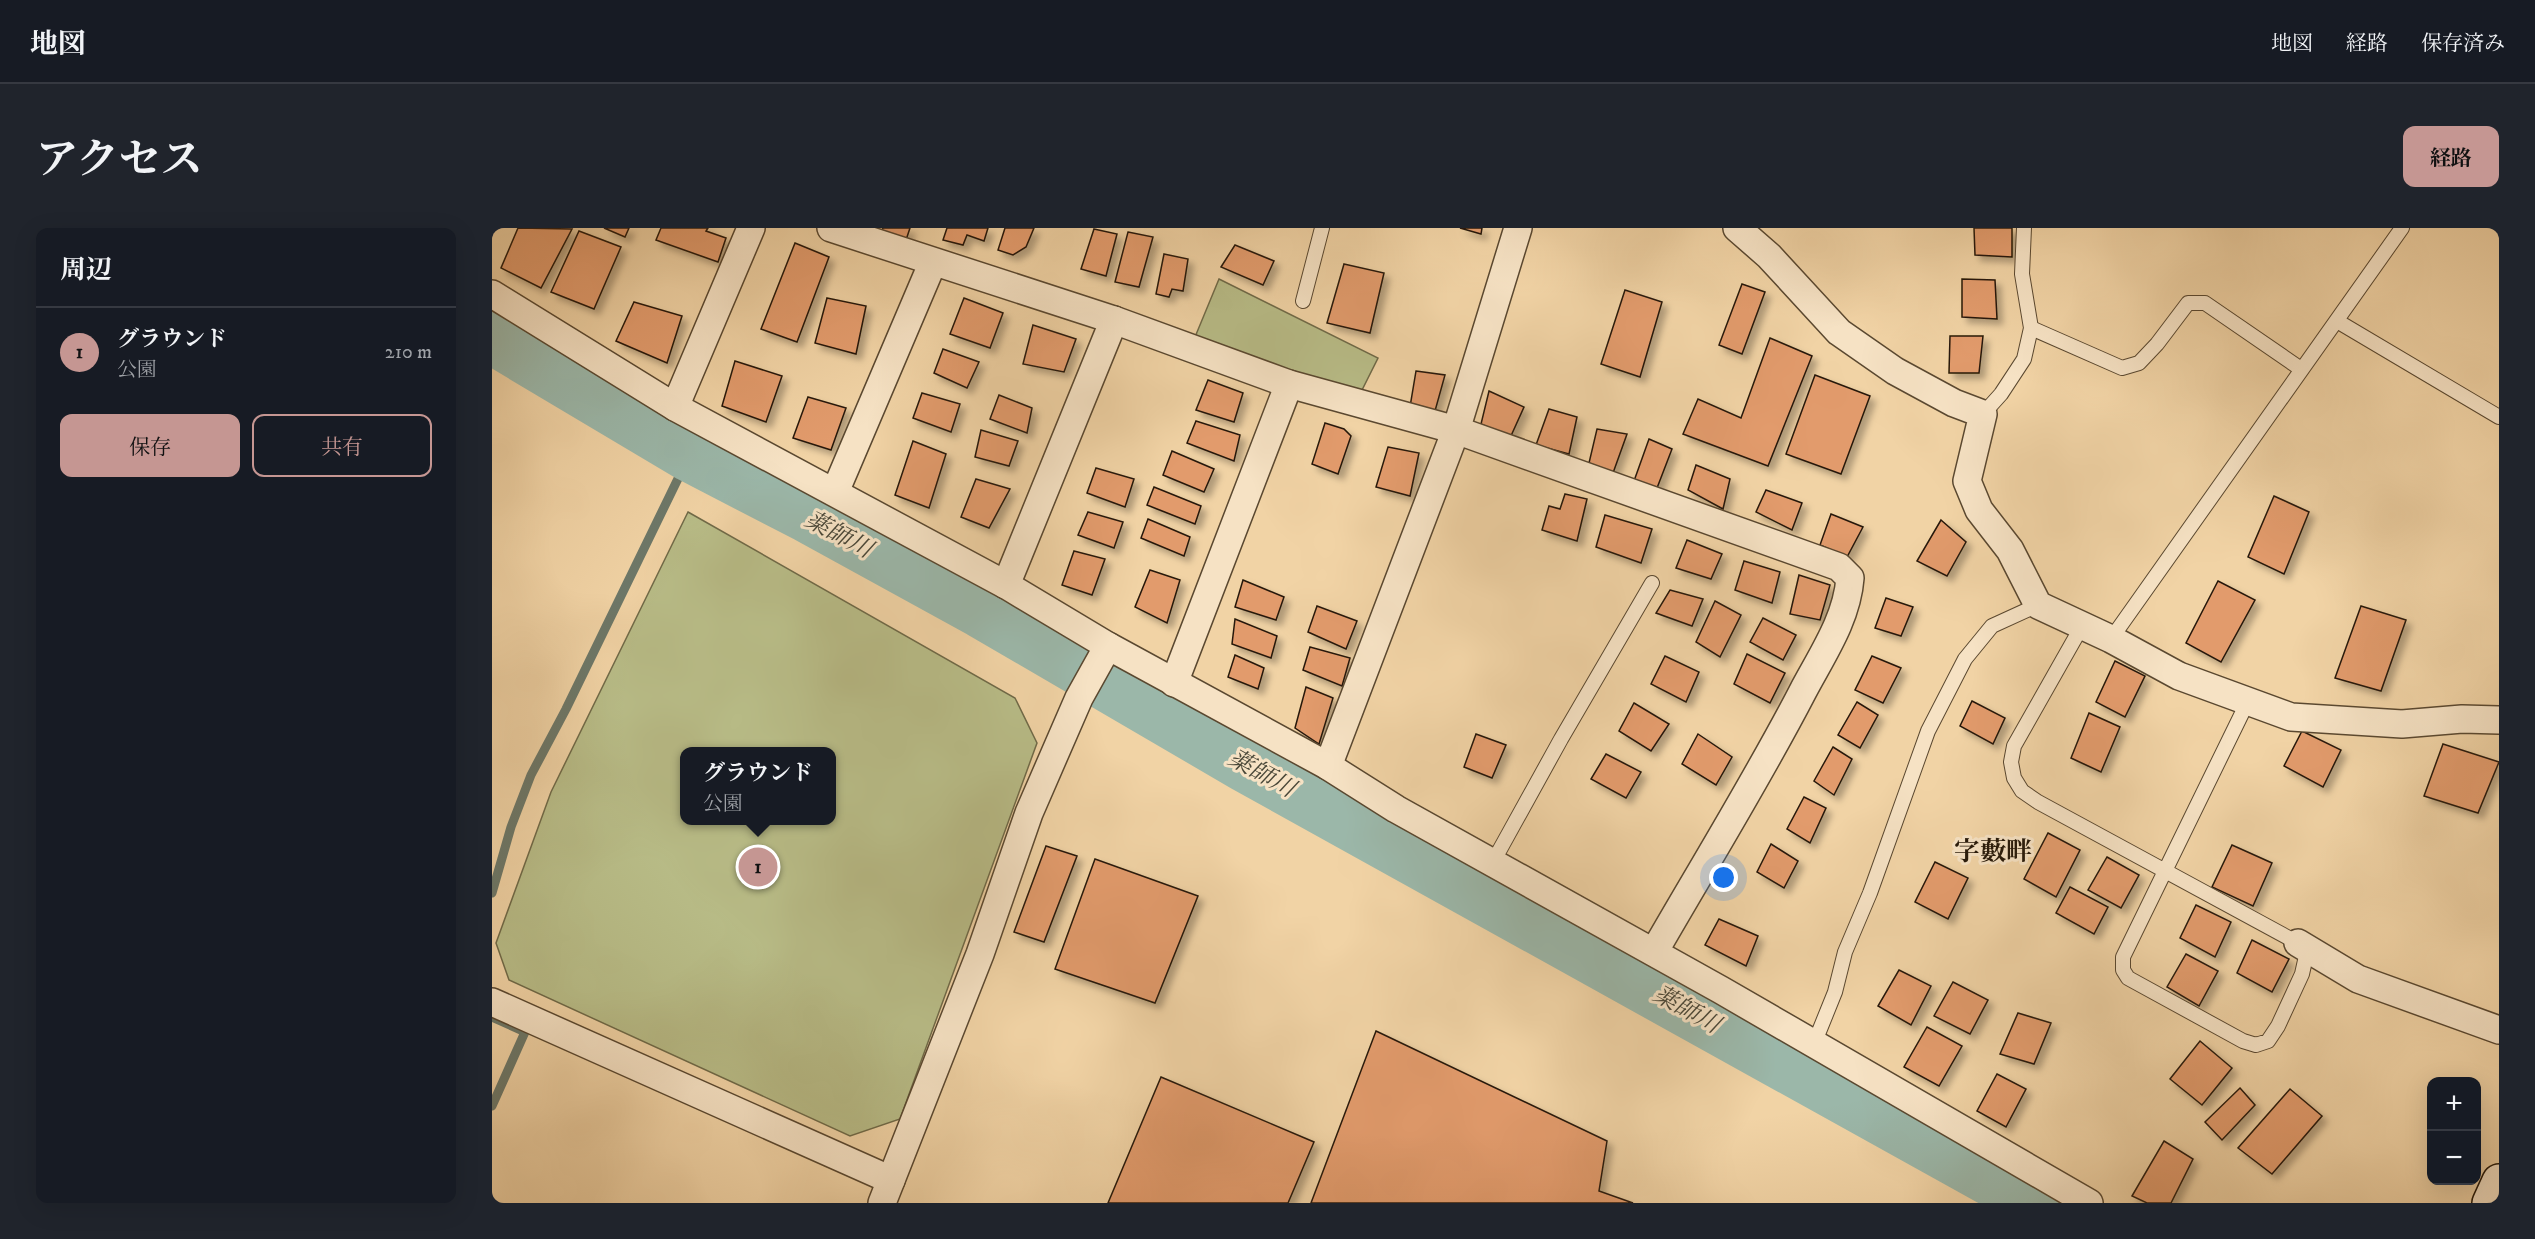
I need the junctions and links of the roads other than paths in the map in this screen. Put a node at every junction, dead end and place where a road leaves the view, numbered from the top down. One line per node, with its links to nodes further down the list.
1 (751, 228): 16 (street)
2 (831, 228): 8 (street)
3 (1322, 228): 10 (lane)
4 (1518, 228): 19 (street)
5 (1737, 228): 17 (street)
6 (2024, 228): 13 (lane)
7 (2402, 228): 12 (lane)
8 (933, 262): 11 (street); 20 (street)
9 (492, 294): 16 (street)
10 (1303, 301)
11 (1114, 320): 15 (street); 22 (street)
12 (2337, 321): 14 (lane); 18 (lane)
13 (2031, 328): 14 (lane); 17 (lane)
14 (2301, 369): 25 (lane)
15 (1289, 384): 19 (street); 27 (street)
16 (675, 407): 20 (street)
17 (1983, 414): 23 (street)
18 (2499, 417)
19 (1456, 430): 30 (street); 34 (street)
20 (835, 492): 22 (street)
21 (1652, 583): 31 (lane)
22 (1006, 585): 26 (street)
23 (2038, 605): 24 (street); 37 (lane)
24 (2082, 626): 25 (street); 32 (lane)
25 (2111, 639): 28 (street)
26 (1105, 653): 27 (street); 39 (street)
27 (1174, 683): 30 (street)
28 (2248, 701): 29 (street); 32 (lane)
29 (2499, 720)
30 (1328, 766): 31 (street)
31 (1493, 862): 34 (street)
32 (2164, 871): 33 (lane); 33 (lane)
33 (2298, 943): 36 (street)
34 (1654, 952): 37 (street)
35 (492, 1002): 39 (street)
36 (2499, 1030)
37 (1814, 1044): 40 (street)
38 (2499, 1181): 41 (main road)
39 (887, 1191)
40 (2089, 1203)
41 (2489, 1203)

